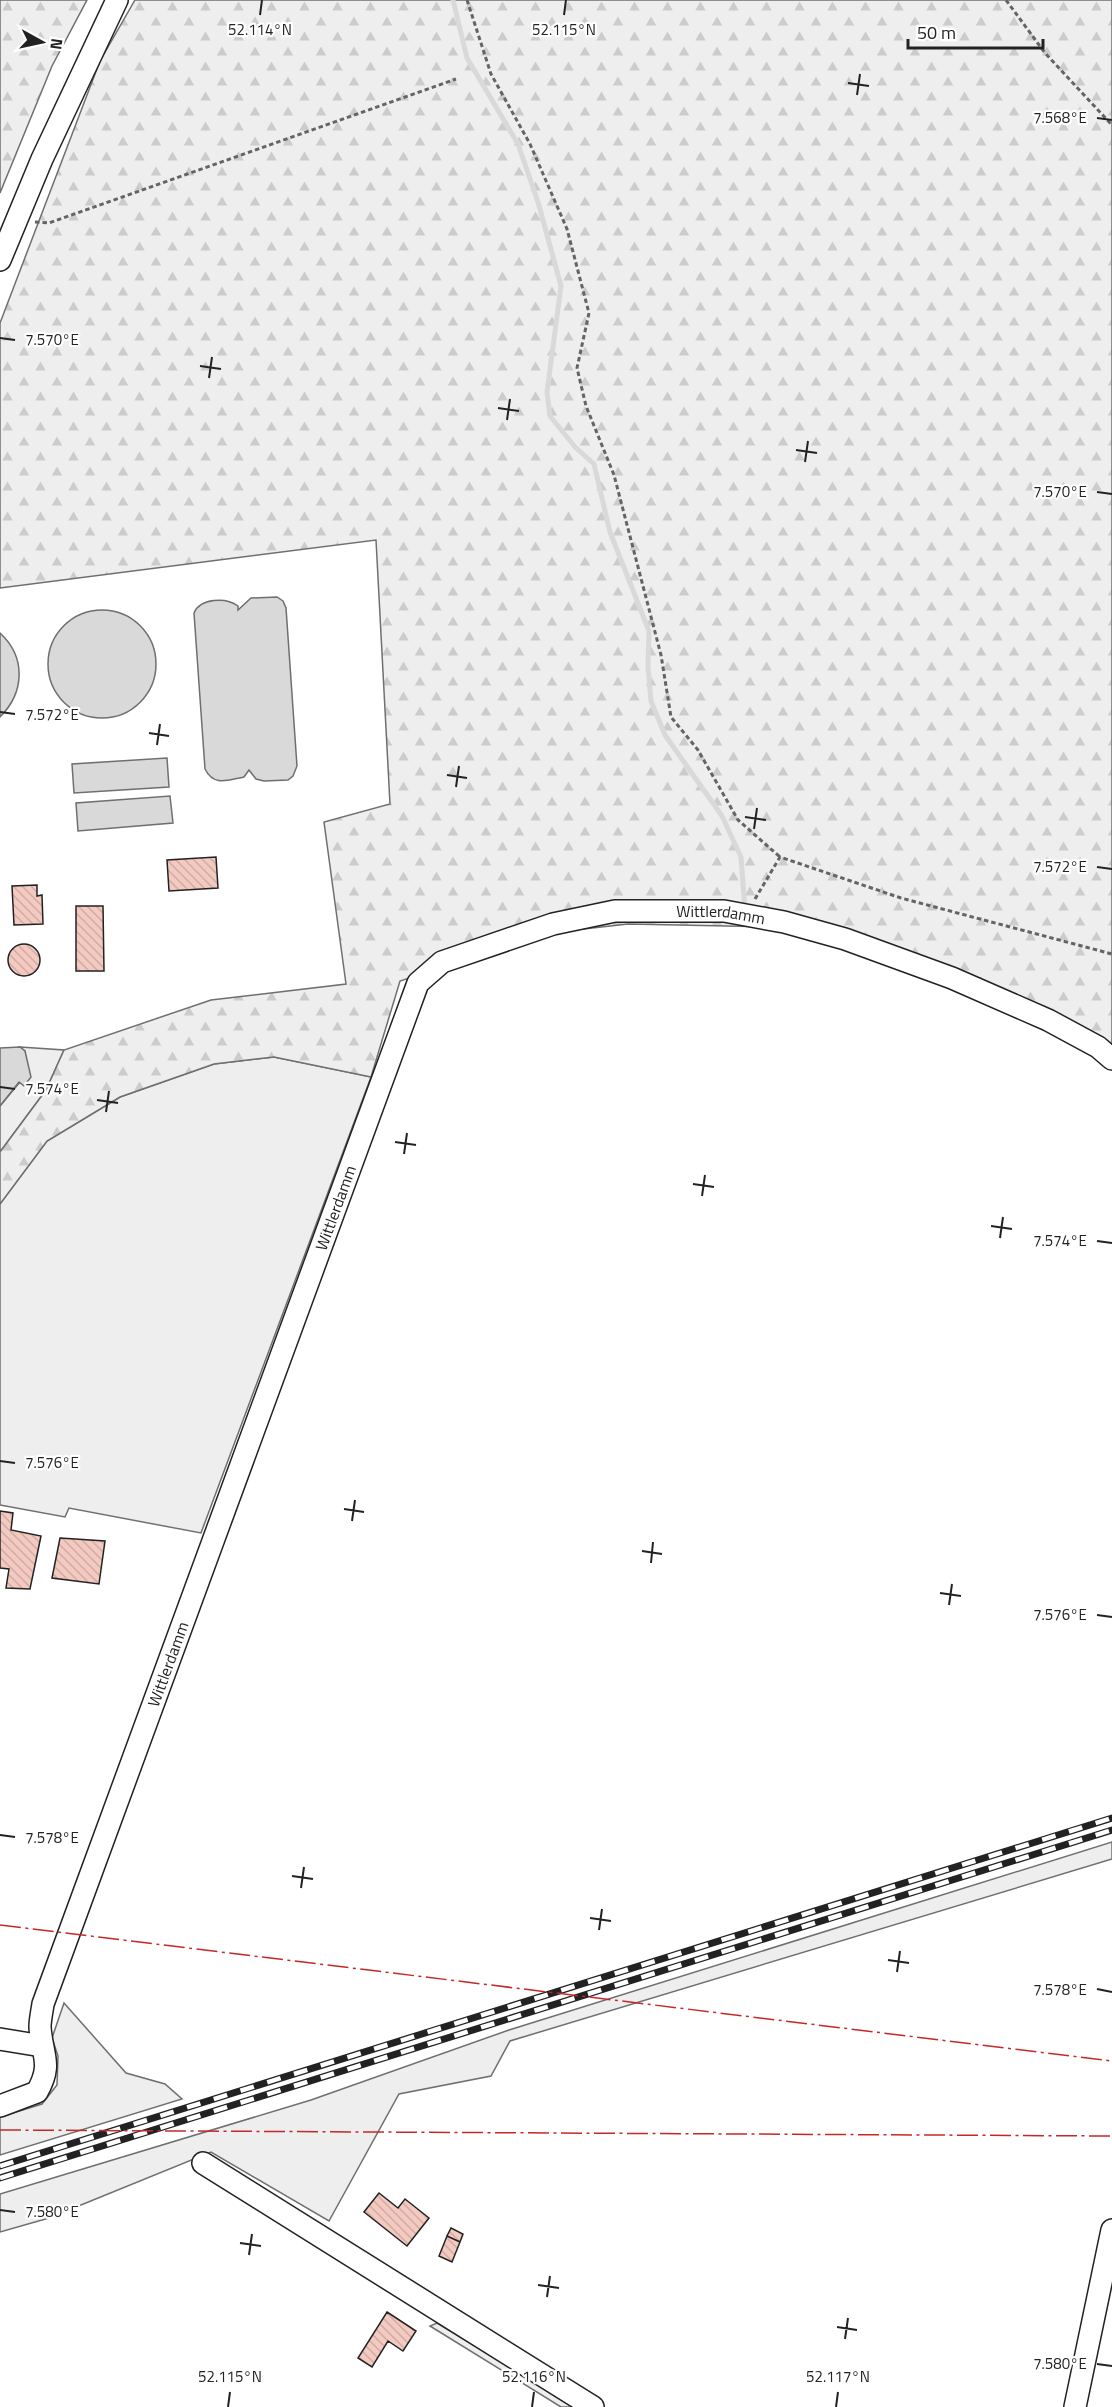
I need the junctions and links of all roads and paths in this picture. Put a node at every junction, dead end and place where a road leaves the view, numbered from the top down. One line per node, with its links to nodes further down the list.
1 (117, 0): 6 (street)
2 (467, 0): 8 (path)
3 (1006, 0): 5 (path)
4 (456, 79): 6 (path)
5 (1112, 125)
6 (18, 216): 7 (street)
7 (0, 260)
8 (780, 857): 9 (path); 10 (path)
9 (746, 915): 11 (street, Wittlerdamm); 13 (street, Wittlerdamm)
10 (1112, 954)
11 (1112, 1059)
12 (0, 2039): 13 (street)
13 (42, 2046): 14 (street, Wittlerdamm)
14 (0, 2106)
15 (203, 2163): 17 (street)
16 (1112, 2230): 18 (street)
17 (593, 2407)
18 (1075, 2407)

